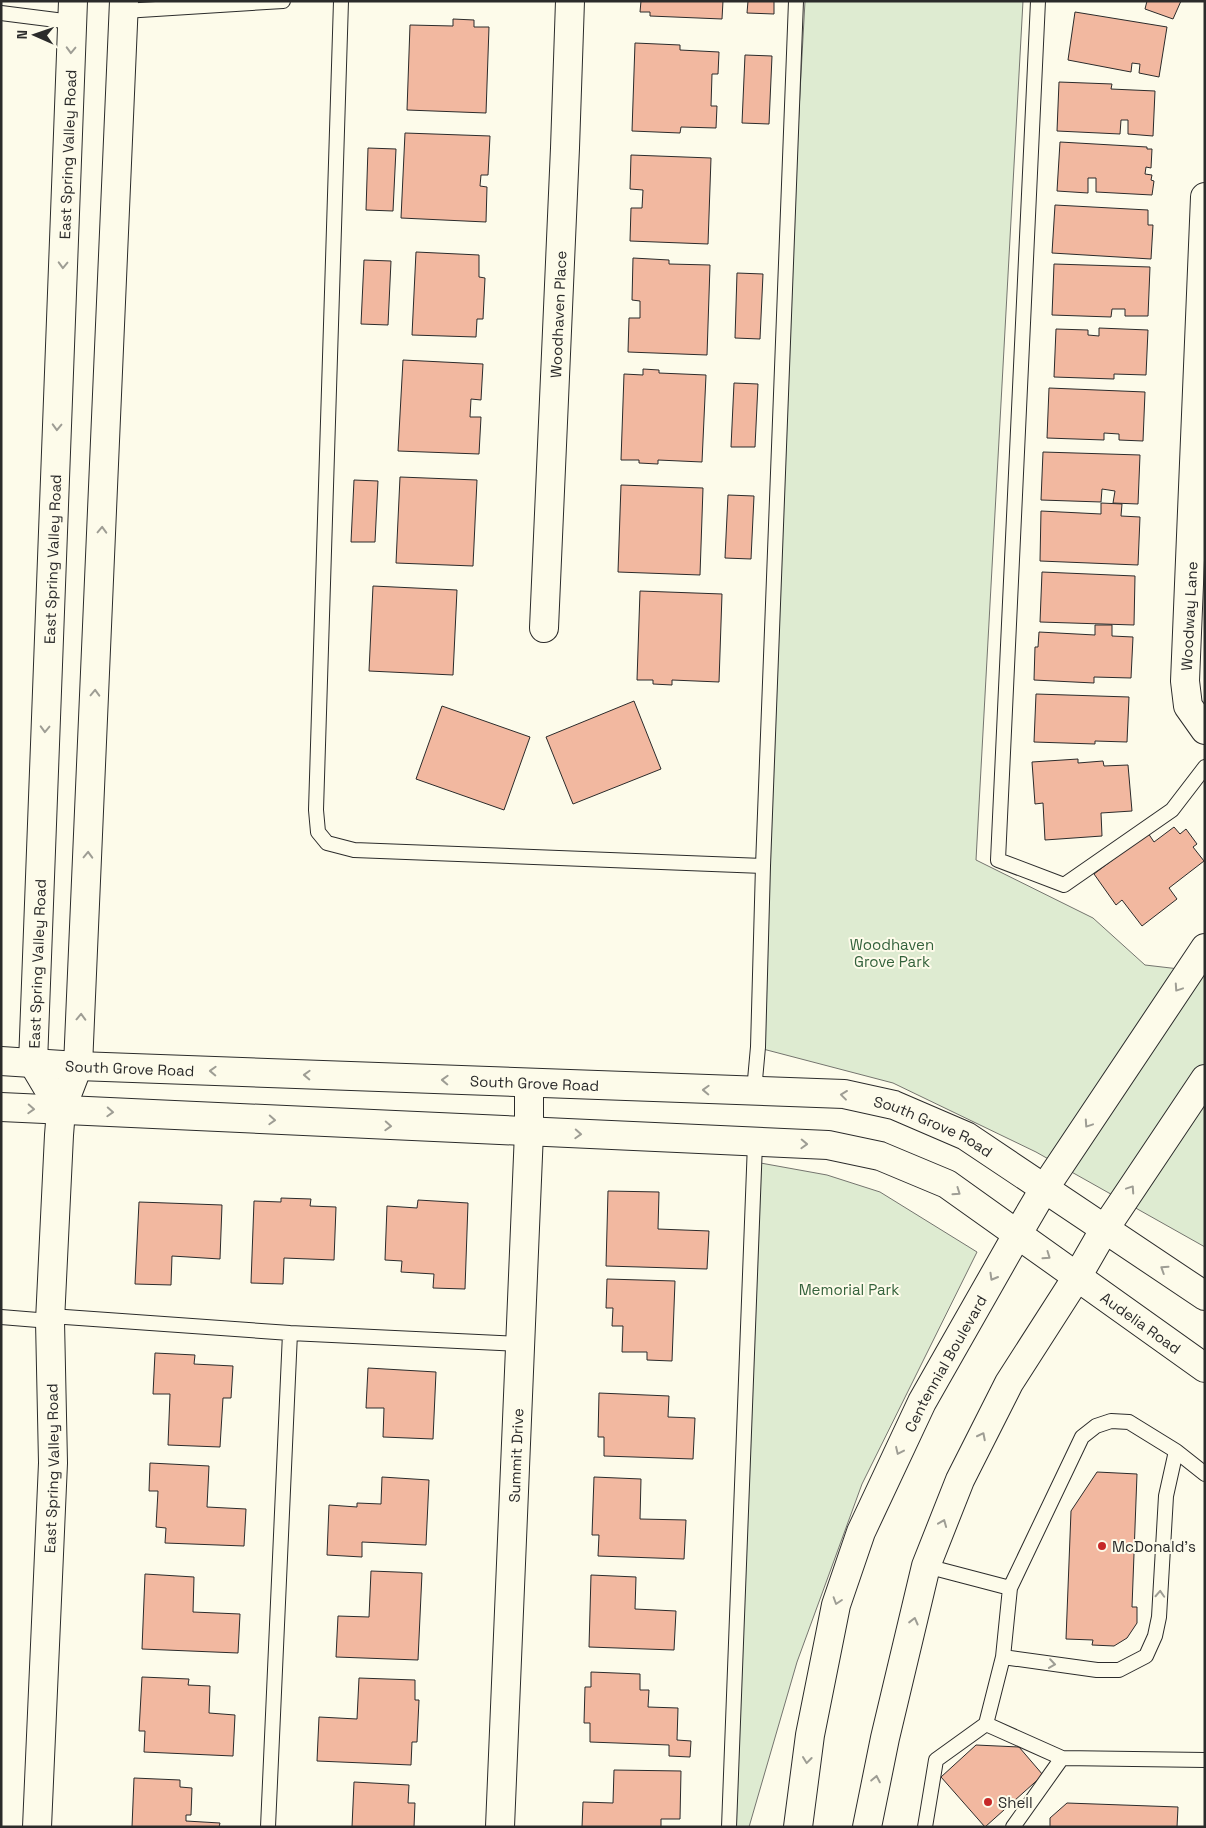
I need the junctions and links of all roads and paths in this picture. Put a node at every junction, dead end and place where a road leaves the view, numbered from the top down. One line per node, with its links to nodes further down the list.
1 (283, 1): 6 (lane)
2 (342, 1): 15 (lane)
3 (570, 1): 12 (street, Woodhaven Place)
4 (796, 1): 15 (lane)
5 (1038, 1): 14 (lane)
6 (124, 6): 19 (street, East Spring Valley Road, one-way to 6)
7 (72, 12): 8 (lane); 18 (street, East Spring Valley Road, one-way to 18)
8 (1, 14)
9 (1205, 196): 10 (street, Woodway Lane)
10 (1202, 340): 11 (street, Woodway Lane)
11 (1199, 536): 13 (street, Woodway Lane)
12 (544, 628)
13 (1205, 730)
14 (1205, 767)
15 (763, 866): 22 (lane)
16 (1205, 948): 27 (street, Centennial Boulevard, one-way to 27)
17 (1, 1061): 18 (street, South Grove Road)
18 (33, 1063): 19 (street, South Grove Road); 24 (street, East Spring Valley Road)
19 (78, 1066): 21 (street, South Grove Road, one-way to 19); 24 (street, East Spring Valley Road)
20 (1205, 1079): 28 (street, one-way to 20)
21 (529, 1083): 22 (street, South Grove Road, one-way to 21); 25 (street, Summit Drive)
22 (754, 1091): 27 (street, South Grove Road, one-way to 22)
23 (1, 1107): 24 (street, one-way to 24)
24 (61, 1110): 25 (street, one-way to 25); 33 (street, East Spring Valley Road)
25 (529, 1132): 26 (street, one-way to 26); 35 (street, Summit Drive)
26 (755, 1142): 29 (street, one-way to 29); 48 (lane)
27 (1044, 1189): 28 (street, South Grove Road); 29 (street, Centennial Boulevard)
28 (1104, 1230): 30 (street); 31 (street, one-way to 28)
29 (1017, 1235): 30 (street, Audelia Road, one-way to 30); 49 (street, Centennial Boulevard, one-way to 49)
30 (1077, 1277): 36 (street, Audelia Road); 39 (street, one-way to 30)
31 (1205, 1296)
32 (1, 1317): 33 (lane)
33 (51, 1318): 34 (lane); 45 (street, East Spring Valley Road)
34 (290, 1333): 35 (lane); 46 (lane)
35 (520, 1344): 47 (street, Summit Drive)
36 (1205, 1368)
37 (1176, 1451): 38 (lane); 40 (lane); 41 (lane, one-way to 37)
38 (1205, 1474)
39 (926, 1566): 40 (lane); 50 (street, one-way to 39)
40 (1010, 1588): 41 (lane)
41 (1004, 1657): 42 (lane)
42 (986, 1724): 43 (lane); 51 (lane)
43 (1062, 1758): 44 (lane); 52 (lane)
44 (1205, 1760)
45 (37, 1827)
46 (268, 1827)
47 (500, 1827)
48 (730, 1827)
49 (798, 1827)
50 (867, 1827)
51 (925, 1827)
52 (1013, 1827)

